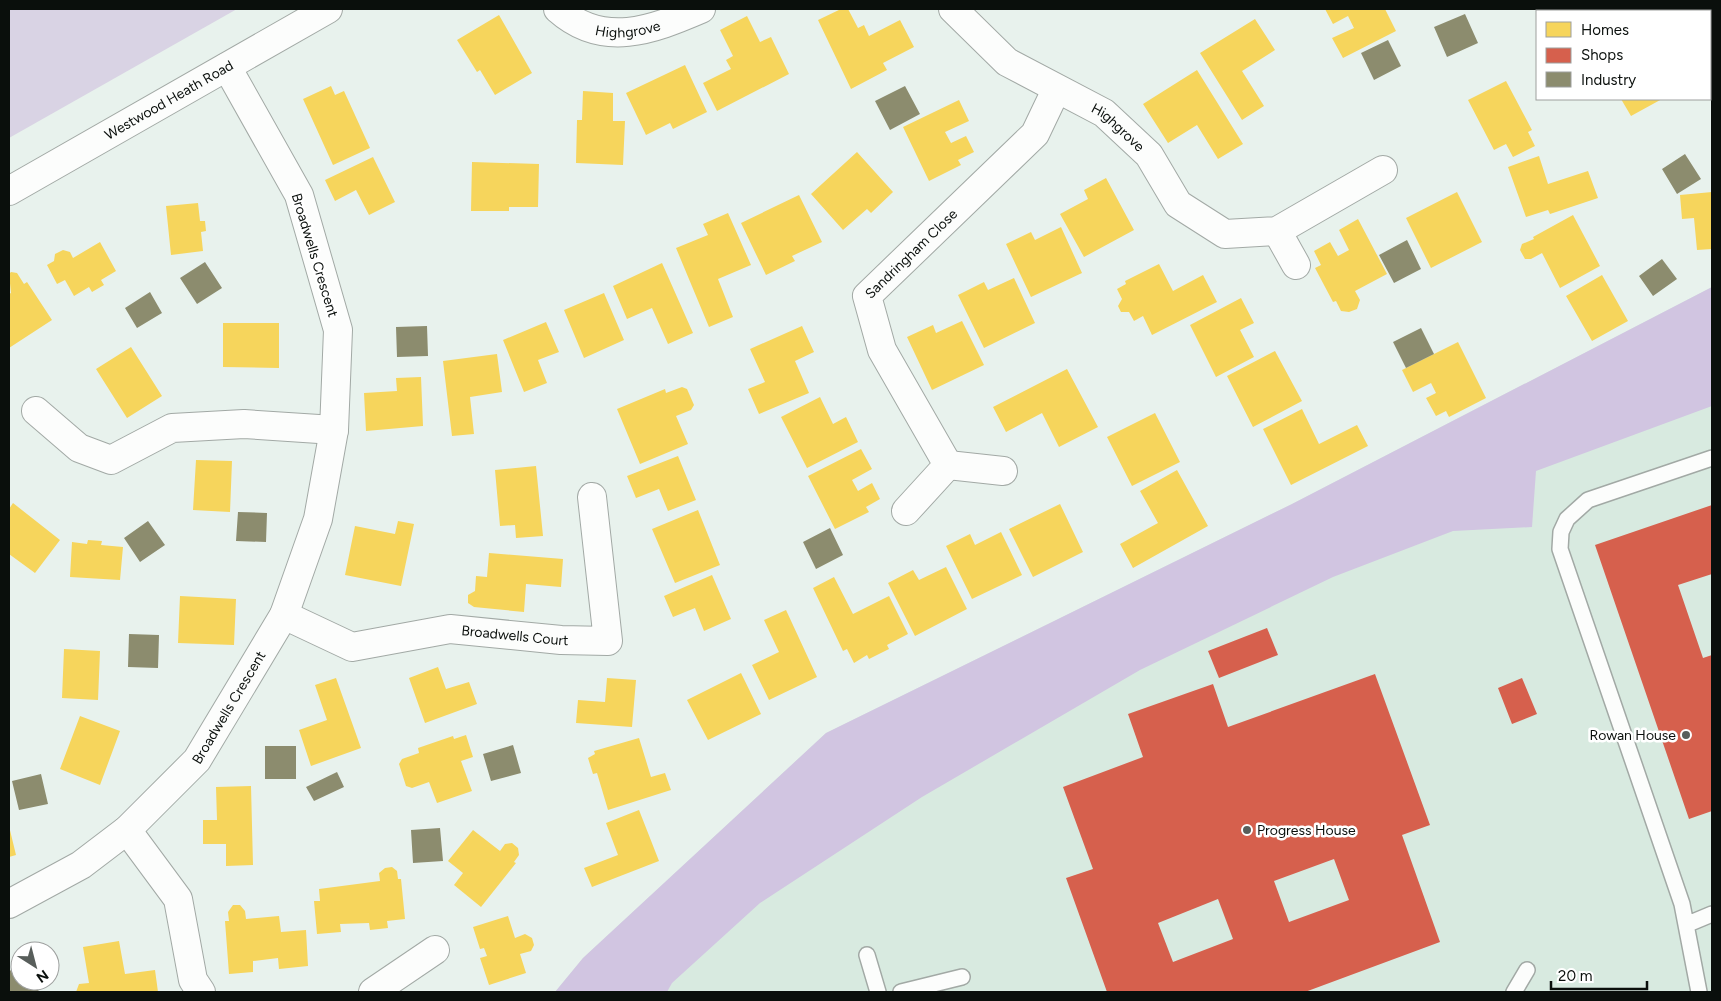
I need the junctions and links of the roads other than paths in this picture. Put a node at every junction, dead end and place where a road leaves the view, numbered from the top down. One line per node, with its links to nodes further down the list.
1 (328, 9): 5 (street, Westwood Heath Road)
2 (558, 9): 3 (street, Highgrove)
3 (701, 9)
4 (953, 9): 6 (street, Highgrove)
5 (227, 67): 8 (street, Westwood Heath Road); 12 (street, Broadwells Crescent)
6 (1056, 90): 9 (street, Highgrove); 14 (street, Sandringham Close)
7 (1383, 170): 9 (street, Highgrove)
8 (9, 191)
9 (1277, 231): 10 (street)
10 (1296, 266)
11 (36, 411): 12 (street)
12 (334, 430): 18 (street, Broadwells Crescent)
13 (1712, 458): 22 (lane)
14 (948, 465): 15 (street); 17 (street)
15 (1003, 471)
16 (592, 497): 18 (street, Broadwells Court)
17 (906, 511)
18 (284, 615): 19 (street, Broadwells Crescent)
19 (127, 830): 20 (street, Broadwells Crescent); 27 (street)
20 (9, 904)
21 (1712, 914): 22 (lane)
22 (1688, 924): 32 (lane)
23 (435, 950): 28 (street)
24 (867, 955): 29 (lane)
25 (1527, 970): 31 (lane)
26 (962, 977): 30 (lane)
27 (200, 992)
28 (373, 992)
29 (878, 992)
30 (901, 992)
31 (1514, 992)
32 (1699, 992)

